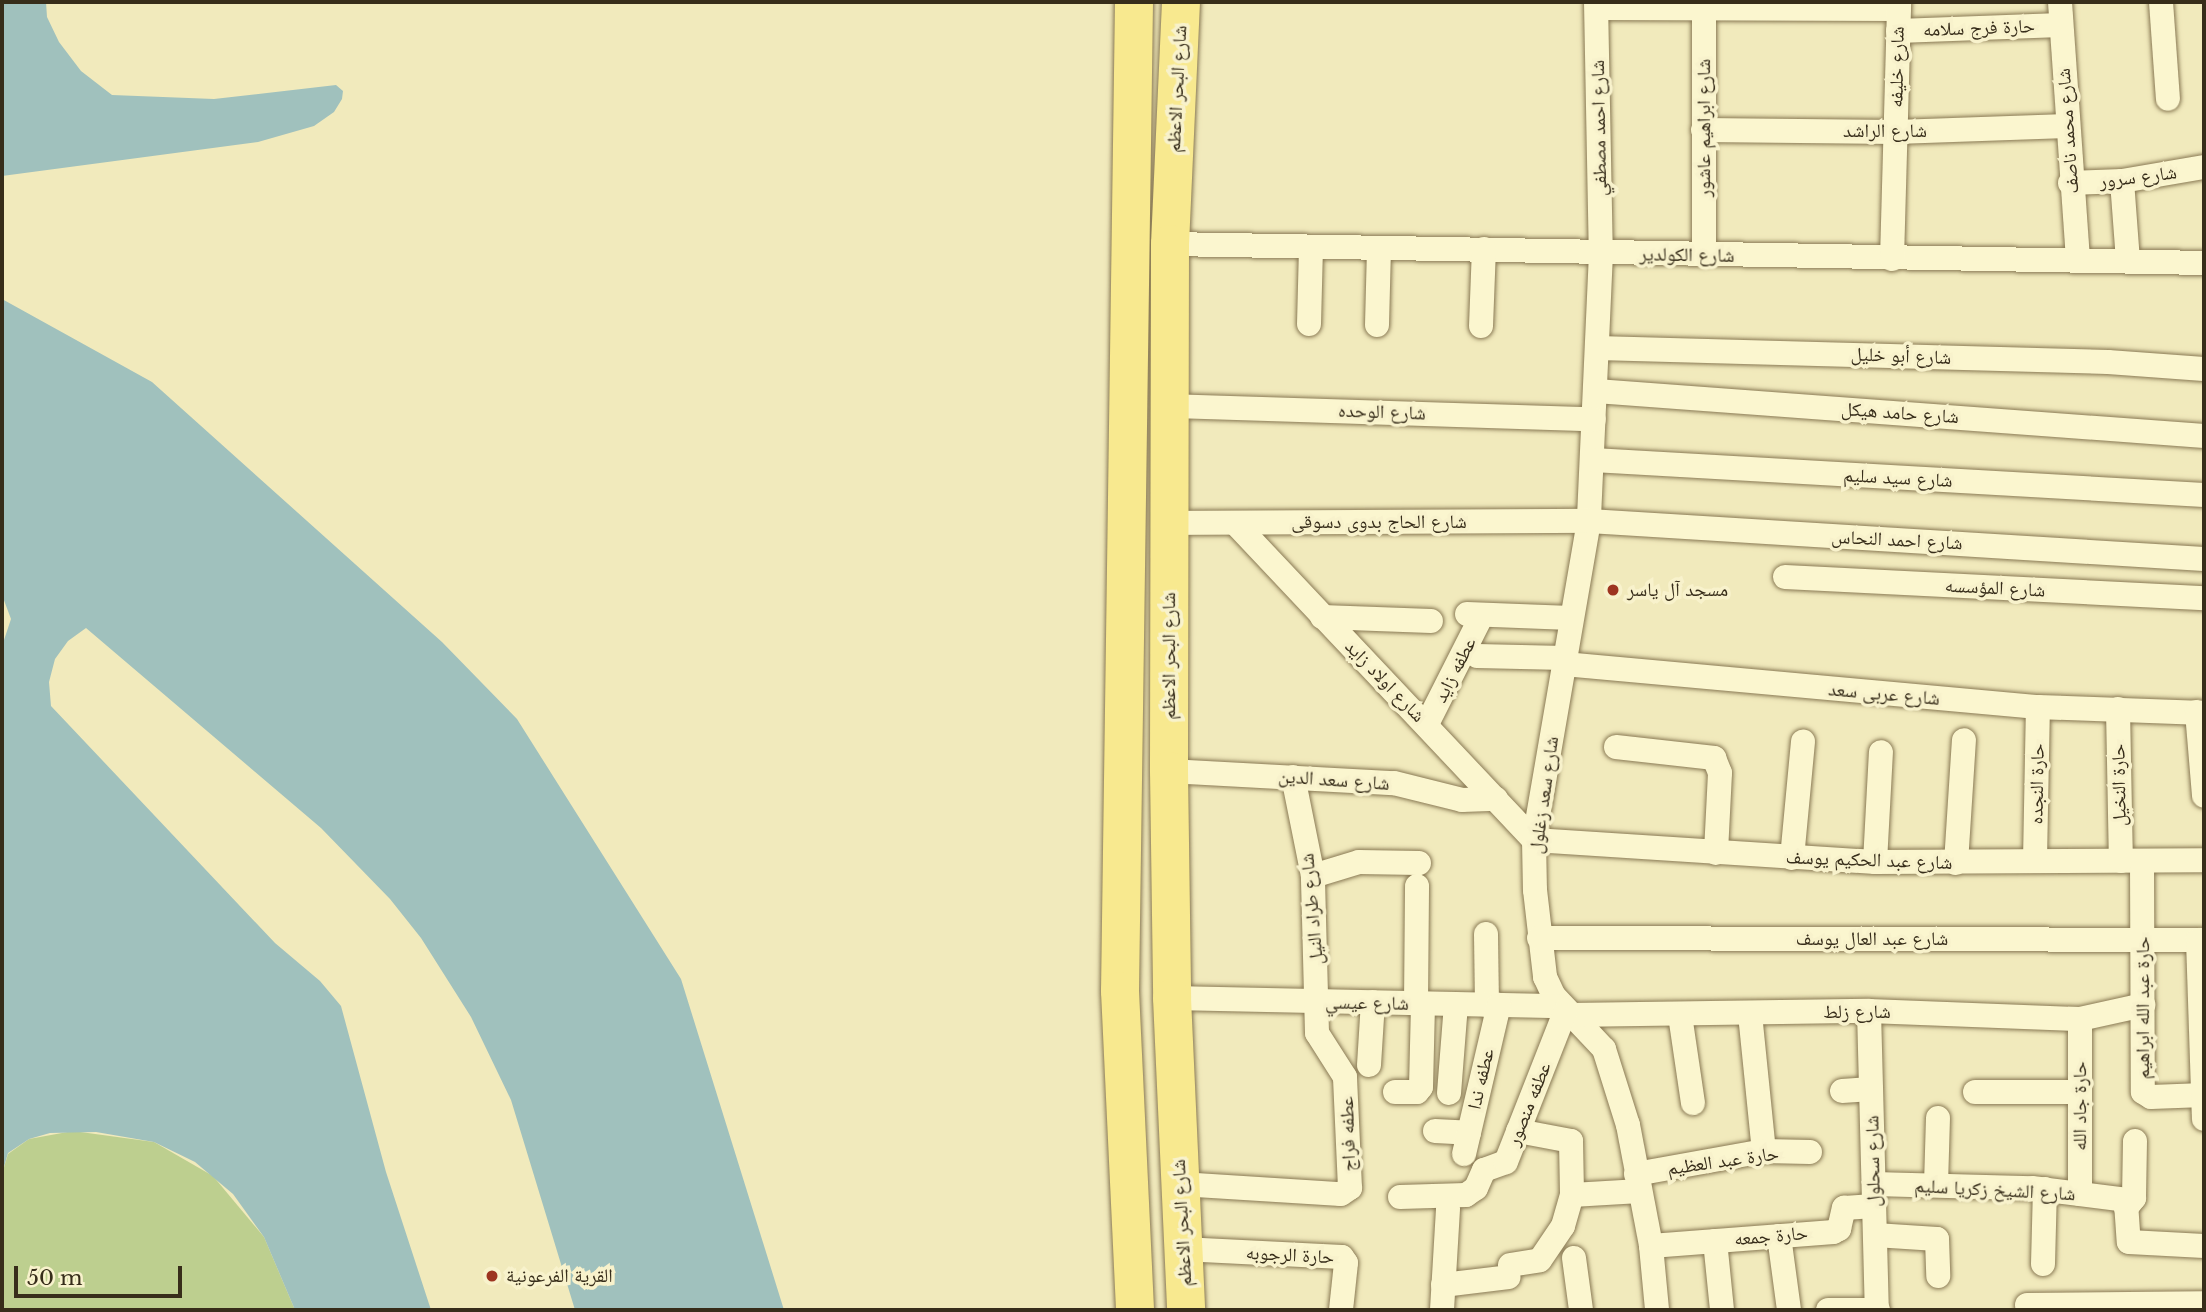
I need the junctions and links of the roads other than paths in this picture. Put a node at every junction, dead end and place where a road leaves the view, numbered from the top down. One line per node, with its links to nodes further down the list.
1 (1133, 2): 122 (main road)
2 (1181, 2): 15 (main road, شارع البحر الاعظم)
3 (2161, 2): 8 (street)
4 (1597, 5): 5 (street, حارة فرج سلامه); 19 (street, شارع احمد مصطفي)
5 (1704, 6): 7 (street, حارة فرج سلامه); 10 (street, شارع ابراهيم عاشور)
6 (2060, 13): 7 (street, حارة فرج سلامه); 9 (street, شارع محمد ناصف)
7 (1898, 14): 11 (street, شارع خليفه)
8 (2168, 99)
9 (2067, 125): 11 (street, شارع الراشد); 14 (street, شارع محمد ناصف)
10 (1703, 130): 11 (street, شارع الراشد); 20 (street, شارع ابراهيم عاشور)
11 (1896, 132): 21 (street, شارع خليفه)
12 (2204, 167): 13 (street, شارع سرور)
13 (2122, 181): 14 (street, شارع سرور); 23 (street)
14 (2070, 183): 22 (street, شارع محمد ناصف)
15 (1170, 244): 16 (street, شارع الكولدير); 31 (main road, شارع البحر الاعظم)
16 (1311, 247): 17 (street, شارع الكولدير); 25 (street)
17 (1379, 249): 18 (street, شارع الكولدير); 26 (street)
18 (1484, 249): 19 (street, شارع الكولدير); 27 (street)
19 (1601, 253): 20 (street, شارع الكولدير); 28 (street, شارع سعد زغلول)
20 (1704, 255): 21 (street, شارع الكولدير)
21 (1892, 259): 22 (street, شارع الكولدير)
22 (2078, 260): 23 (street, شارع الكولدير)
23 (2128, 261): 24 (street, شارع الكولدير)
24 (2204, 263)
25 (1309, 324)
26 (1377, 325)
27 (1480, 326)
28 (1597, 348): 29 (street, شارع أبو خليل); 30 (street, شارع سعد زغلول)
29 (2204, 369)
30 (1596, 391): 32 (street, شارع سعد زغلول); 33 (street, شارع حامد هيكل)
31 (1170, 406): 32 (street, شارع الوحده); 37 (main road, شارع البحر الاعظم)
32 (1594, 419): 34 (street, شارع سعد زغلول)
33 (2204, 436)
34 (1592, 460): 35 (street, شارع سيد سليم); 36 (street, شارع سعد زغلول)
35 (2204, 495)
36 (1589, 521): 38 (street, شارع الحاج بدوى دسوقى); 39 (street, شارع احمد النحاس); 43 (street, شارع سعد زغلول)
37 (1170, 523): 38 (street, شارع الحاج بدوى دسوقى); 55 (main road, شارع البحر الاعظم)
38 (1235, 523): 42 (street, شارع اولاد زايد)
39 (2204, 559)
40 (1785, 577): 41 (street, شارع المؤسسه)
41 (2204, 598)
42 (1322, 617): 44 (street); 50 (street, شارع اولاد زايد)
43 (1571, 618): 46 (street, شارع سعد زغلول); 50 (street, عطفه زايد)
44 (1432, 621)
45 (1477, 656): 46 (street, شارع عربى سعد)
46 (1565, 661): 47 (street, شارع عربى سعد); 59 (street, شارع سعد زغلول)
47 (2038, 707): 48 (street, شارع عربى سعد); 62 (street, حارة النجده)
48 (2118, 709): 49 (street, شارع عربى سعد); 64 (street, حارة النخيل)
49 (2201, 712): 57 (street)
50 (1427, 724): 58 (street, شارع اولاد زايد)
51 (1964, 740): 66 (street)
52 (1803, 742): 61 (street)
53 (1616, 747): 60 (street)
54 (1881, 752): 65 (street)
55 (1169, 771): 56 (street, شارع سعد الدين); 72 (main road, شارع البحر الاعظم)
56 (1293, 776): 58 (street, شارع سعد الدين); 67 (street, شارع طراد النيل)
57 (2204, 796)
58 (1496, 799): 59 (street, شارع اولاد زايد)
59 (1534, 840): 60 (street, شارع عبد الحكيم يوسف); 69 (street, شارع سعد زغلول)
60 (1716, 853): 61 (street, شارع عبد الحكيم يوسف)
61 (1792, 858): 65 (street, شارع عبد الحكيم يوسف)
62 (2035, 860): 64 (street, شارع عبد الحكيم يوسف); 66 (street, شارع عبد الحكيم يوسف)
63 (2204, 860): 64 (street, شارع عبد الحكيم يوسف)
64 (2132, 861): 70 (street, حارة عبد الله ابراهيم)
65 (1875, 862): 66 (street, شارع عبد الحكيم يوسف)
66 (1956, 863)
67 (1313, 876): 73 (street, شارع طراد النيل); 75 (street)
68 (1486, 934): 77 (street, عطفه ندا)
69 (1539, 938): 70 (street, شارع عبد العال يوسف); 79 (street, شارع سعد زغلول)
70 (2143, 939): 71 (street, شارع عبد العال يوسف); 78 (street, حارة عبد الله ابراهيم)
71 (2201, 940): 91 (street)
72 (1172, 998): 73 (street, شارع عيسي); 101 (main road, شارع البحر الاعظم)
73 (1316, 1002): 74 (street, شارع عيسي); 101 (street, عطفه فراج)
74 (1373, 1002): 75 (street, شارع عيسي); 84 (street)
75 (1419, 1004): 76 (street, شارع عيسي); 87 (street)
76 (1456, 1004): 77 (street, شارع عيسي); 90 (street)
77 (1493, 1005): 79 (street, شارع عيسي); 95 (street, عطفه ندا)
78 (2143, 1005): 83 (street, شارع زلط); 91 (street, حارة عبد الله ابراهيم)
79 (1566, 1010): 82 (street, شارع زلط); 96 (street, عطفه منصور); 100 (street, شارع سعد زغلول)
80 (1869, 1011): 81 (street, شارع زلط); 83 (street, شارع زلط); 85 (street, شارع سحلول)
81 (1750, 1014): 82 (street, شارع زلط); 98 (street)
82 (1680, 1015): 92 (street)
83 (2080, 1018): 89 (street, حارة جاد الله)
84 (1369, 1065)
85 (1871, 1089): 86 (street); 106 (street, شارع سحلول)
86 (1842, 1091)
87 (1395, 1092)
88 (1975, 1092): 89 (street)
89 (2080, 1092): 104 (street, حارة جاد الله)
90 (1449, 1093)
91 (2204, 1096): 94 (street)
92 (1693, 1103)
93 (1938, 1118): 102 (street)
94 (2204, 1119)
95 (1434, 1131)
96 (1518, 1131): 105 (street); 107 (street, عطفه منصور)
97 (2135, 1141): 108 (street)
98 (1764, 1151): 99 (street, حارة عبد العظيم); 100 (street, حارة عبد العظيم)
99 (1810, 1152)
100 (1638, 1183): 105 (street, حارة عبد العظيم); 113 (street, شارع سعد زغلول)
101 (1180, 1184): 115 (main road, شارع البحر الاعظم)
102 (1936, 1185): 103 (street, شارع الشيخ زكريا سليم); 106 (street, شارع الشيخ زكريا سليم)
103 (2045, 1189): 104 (street, شارع الشيخ زكريا سليم); 117 (street)
104 (2080, 1194): 108 (street, شارع الشيخ زكريا سليم)
105 (1572, 1195): 119 (street)
106 (1874, 1195): 110 (street, شارع سحلول); 111 (street, حارة جمعه)
107 (1400, 1196)
108 (2126, 1208): 114 (street)
109 (1448, 1209): 119 (street)
110 (1875, 1235): 118 (street); 131 (street, شارع سحلول)
111 (1779, 1236): 112 (street, حارة جمعه); 129 (street)
112 (1714, 1241): 113 (street, حارة جمعه); 128 (street)
113 (1651, 1246): 127 (street, شارع سعد زغلول)
114 (2204, 1246)
115 (1182, 1249): 123 (main road, شارع البحر الاعظم); 124 (street, حارة الرجوبه)
116 (1574, 1258): 126 (street)
117 (2043, 1264)
118 (1938, 1276)
119 (1443, 1284): 125 (street)
120 (2204, 1303): 121 (street)
121 (2027, 1305)
122 (1135, 1310)
123 (1186, 1310)
124 (1341, 1310)
125 (1442, 1310)
126 (1581, 1310)
127 (1657, 1310)
128 (1722, 1310)
129 (1789, 1310)
130 (1828, 1310): 131 (street)
131 (1878, 1310)

